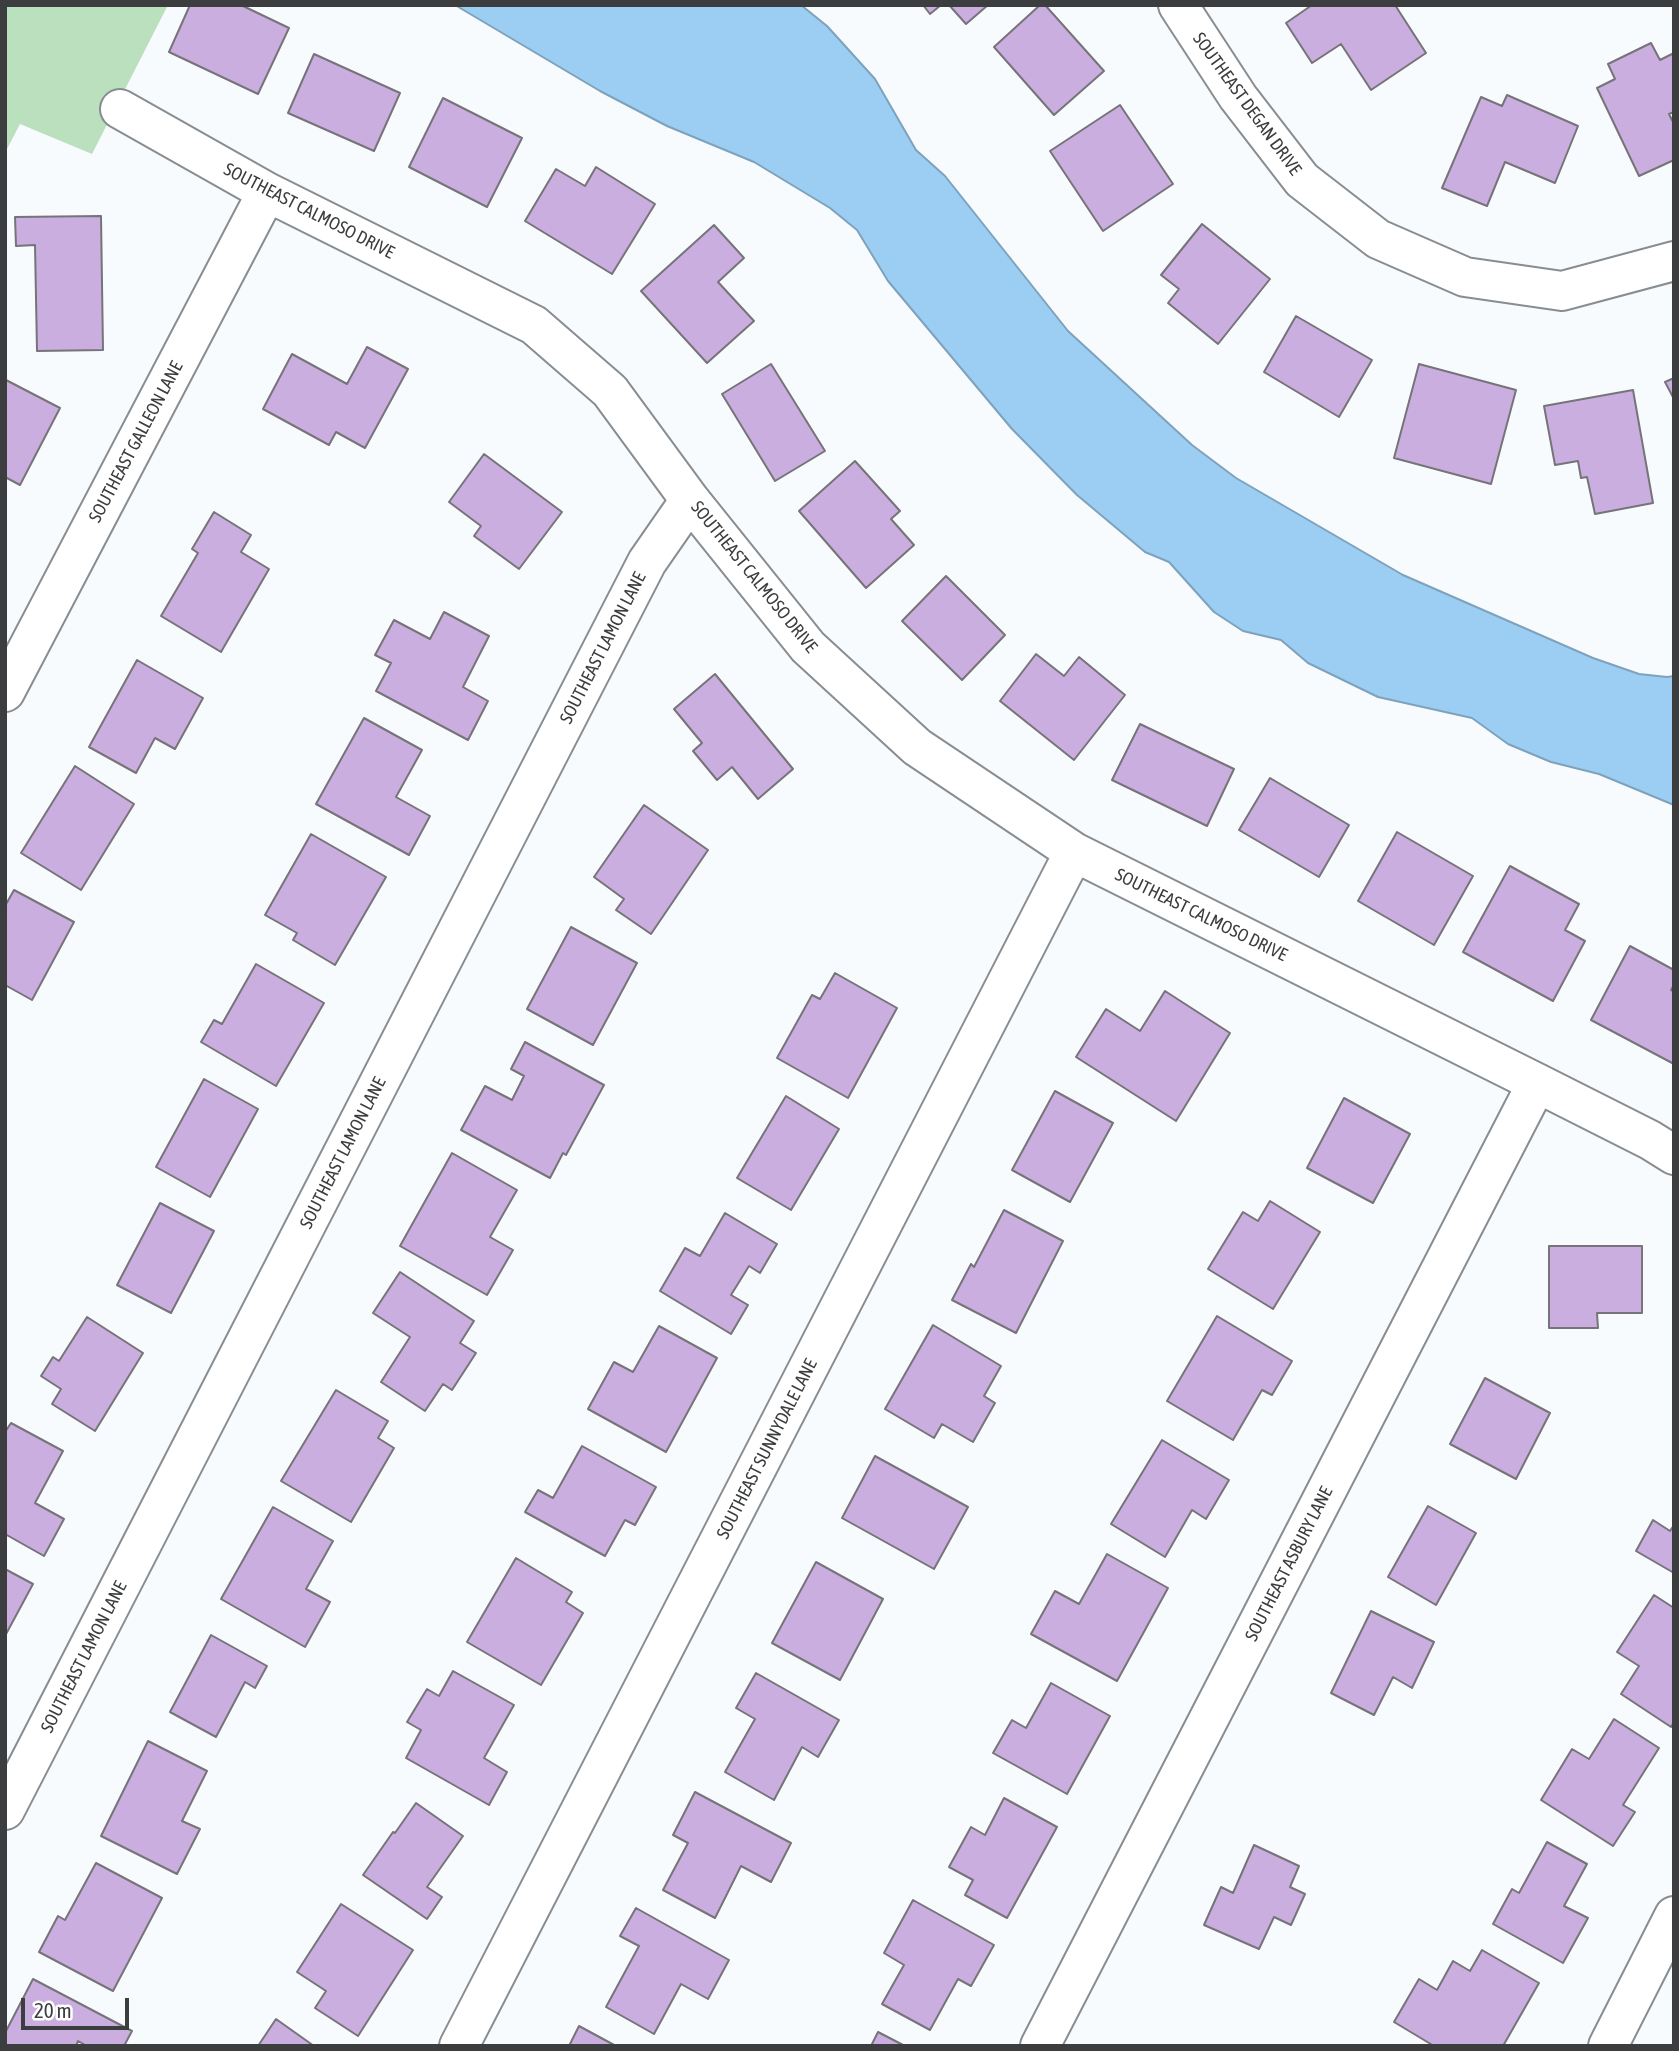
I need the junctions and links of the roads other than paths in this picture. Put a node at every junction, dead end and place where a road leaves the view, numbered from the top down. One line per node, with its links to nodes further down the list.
1 (1178, 5): 4 (street, SOUTHEAST DEGAN DRIVE)
2 (120, 109): 3 (street, SOUTHEAST CALMOSO DRIVE)
3 (267, 192): 5 (street, SOUTHEAST CALMOSO DRIVE); 6 (street, SOUTHEAST GALLEON LANE)
4 (1674, 261)
5 (690, 500): 7 (street, SOUTHEAST CALMOSO DRIVE); 10 (street, SOUTHEAST LAMON LANE)
6 (5, 692)
7 (1074, 852): 8 (street, SOUTHEAST CALMOSO DRIVE); 12 (street, SOUTHEAST SUNNYDALE LANE)
8 (1537, 1083): 9 (street, SOUTHEAST CALMOSO DRIVE); 13 (street, SOUTHEAST ASBURY LANE)
9 (1674, 1155)
10 (5, 1810)
11 (1674, 1916): 14 (street)
12 (459, 2046)
13 (1040, 2046)
14 (1608, 2046)

